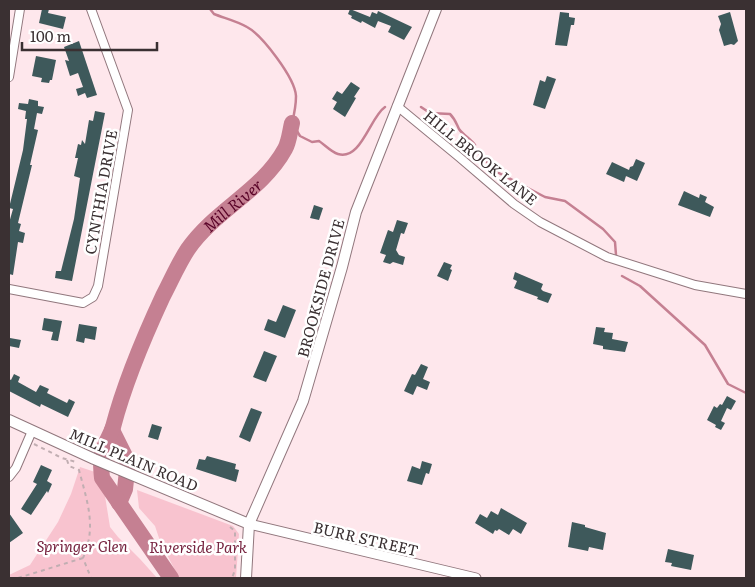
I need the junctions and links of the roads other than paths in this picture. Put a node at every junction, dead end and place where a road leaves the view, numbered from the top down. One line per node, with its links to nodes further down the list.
1 (20, 9): 4 (street)
2 (91, 9): 6 (street, CYNTHIA DRIVE)
3 (436, 9): 5 (main road, BROOKSIDE DRIVE)
4 (9, 77)
5 (397, 106): 7 (street, HILL BROOK LANE); 11 (main road, BROOKSIDE DRIVE)
6 (9, 289)
7 (746, 294)
8 (9, 420): 9 (main road, MILL PLAIN ROAD)
9 (32, 431): 10 (street); 11 (main road, MILL PLAIN ROAD)
10 (9, 477)
11 (249, 524): 12 (main road, BROOKSIDE DRIVE); 13 (street, BURR STREET)
12 (246, 578)
13 (476, 578)

